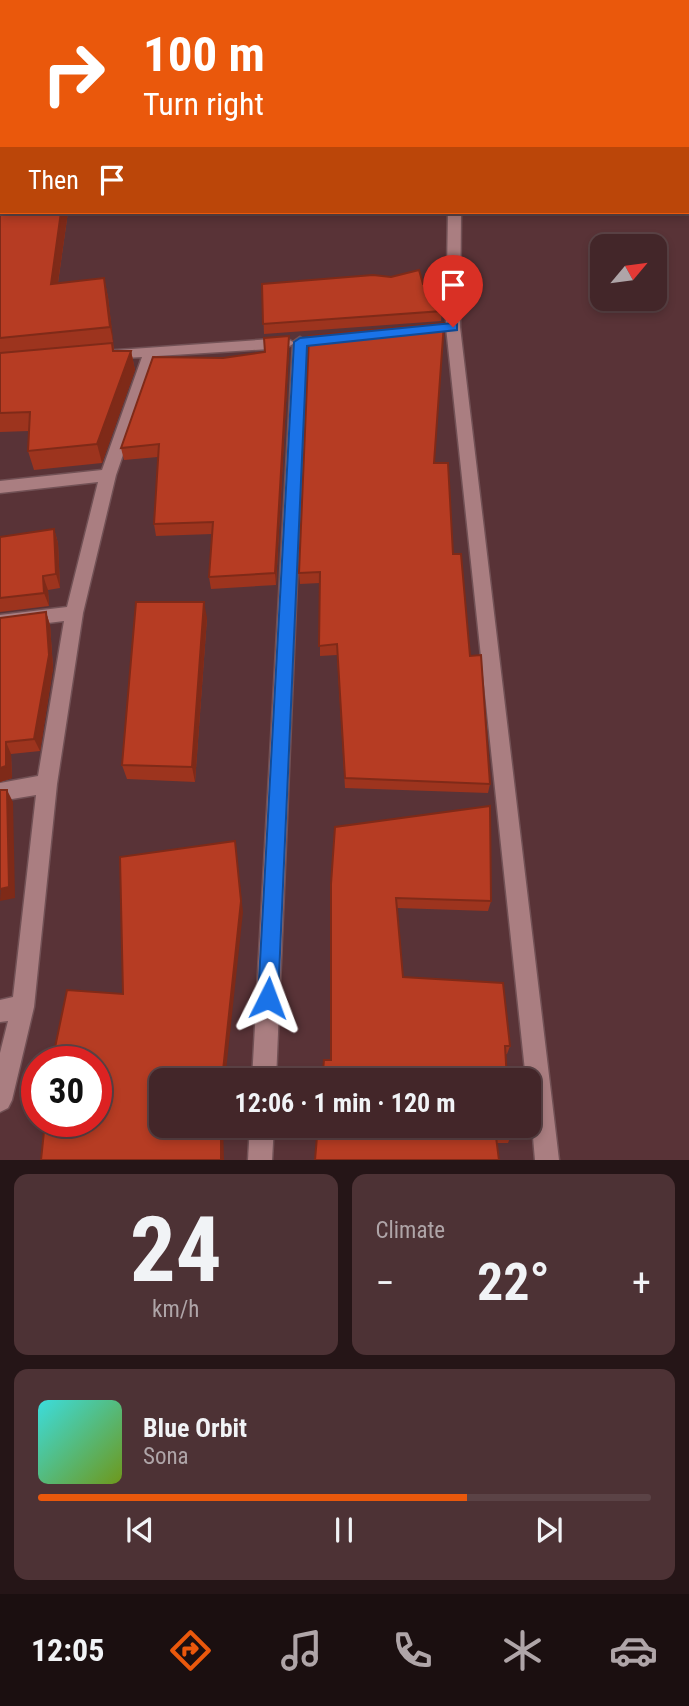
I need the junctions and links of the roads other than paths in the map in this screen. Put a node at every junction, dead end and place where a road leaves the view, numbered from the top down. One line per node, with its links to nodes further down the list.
1 (454, 214): 16 (street)
2 (152, 350): 3 (street); 4 (street); 12 (street)
3 (97, 355)
4 (107, 475): 5 (street); 6 (street)
5 (0, 487)
6 (74, 613): 7 (street); 8 (street)
7 (0, 622)
8 (47, 785): 9 (street); 10 (street)
9 (0, 792)
10 (23, 1007): 11 (street); 13 (street)
11 (0, 1011)
12 (265, 1068)
13 (0, 1100)
14 (261, 1138): 15 (street)
15 (260, 1160)
16 (547, 1160)

